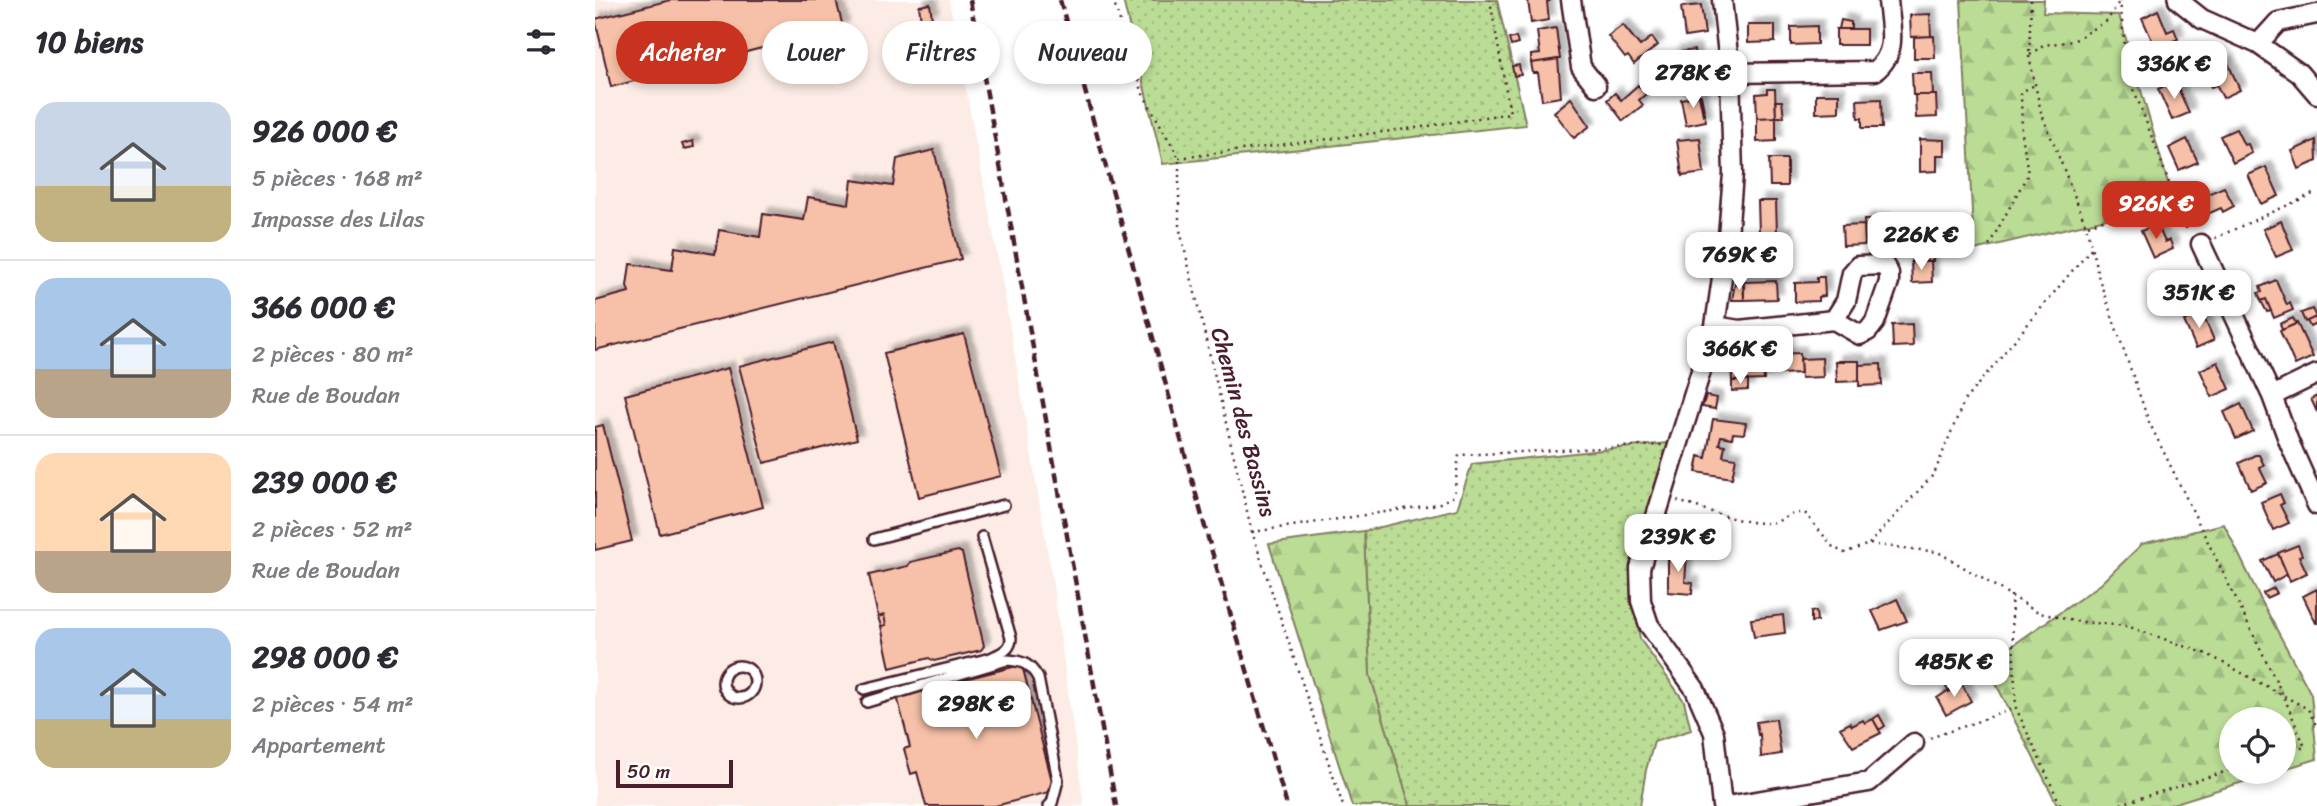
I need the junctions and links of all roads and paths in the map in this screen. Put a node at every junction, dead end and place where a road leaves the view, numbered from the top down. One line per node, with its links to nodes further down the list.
1 (1113, 0): 16 (path, Chemin des Bassins)
2 (1489, 0): 16 (path)
3 (1571, 0): 14 (street)
4 (1723, 0): 12 (street)
5 (1888, 0): 12 (street)
6 (2031, 0): 11 (path)
7 (2178, 0): 10 (street)
8 (2120, 1): 11 (path); 18 (path)
9 (2317, 14): 10 (street)
10 (2258, 44): 15 (street)
11 (2029, 56): 13 (path)
12 (1730, 73): 24 (street)
13 (2035, 85): 19 (path); 21 (path)
14 (1596, 86)
15 (2317, 94)
16 (1179, 158): 31 (path, Chemin des Bassins)
17 (2317, 192): 20 (path)
18 (2174, 197): 19 (path); 20 (path)
19 (2087, 225): 22 (path)
20 (2201, 244): 26 (street)
21 (1989, 245)
22 (2092, 247): 34 (path); 37 (path)
23 (1835, 320): 24 (street)
24 (1715, 326): 27 (street)
25 (2317, 374): 26 (street)
26 (2272, 396): 30 (street)
27 (1680, 444): 28 (street); 31 (path, Chemin des Bassins)
28 (1663, 496): 34 (path); 48 (street)
29 (1004, 505): 33 (lane)
30 (2317, 505)
31 (1252, 531): 47 (path)
32 (982, 537): 36 (lane)
33 (874, 539)
34 (1869, 544): 35 (path)
35 (2011, 595): 37 (path); 40 (path)
36 (864, 689)
37 (2284, 696): 39 (path); 42 (path)
38 (867, 702): 46 (lane)
39 (2289, 707)
40 (2016, 708): 43 (path); 49 (path)
41 (2296, 725): 44 (path)
42 (2317, 727)
43 (1913, 743): 48 (street)
44 (2296, 750)
45 (2219, 774): 50 (path)
46 (1049, 806)
47 (1343, 806)
48 (1725, 806)
49 (2061, 806)
50 (2114, 806)

